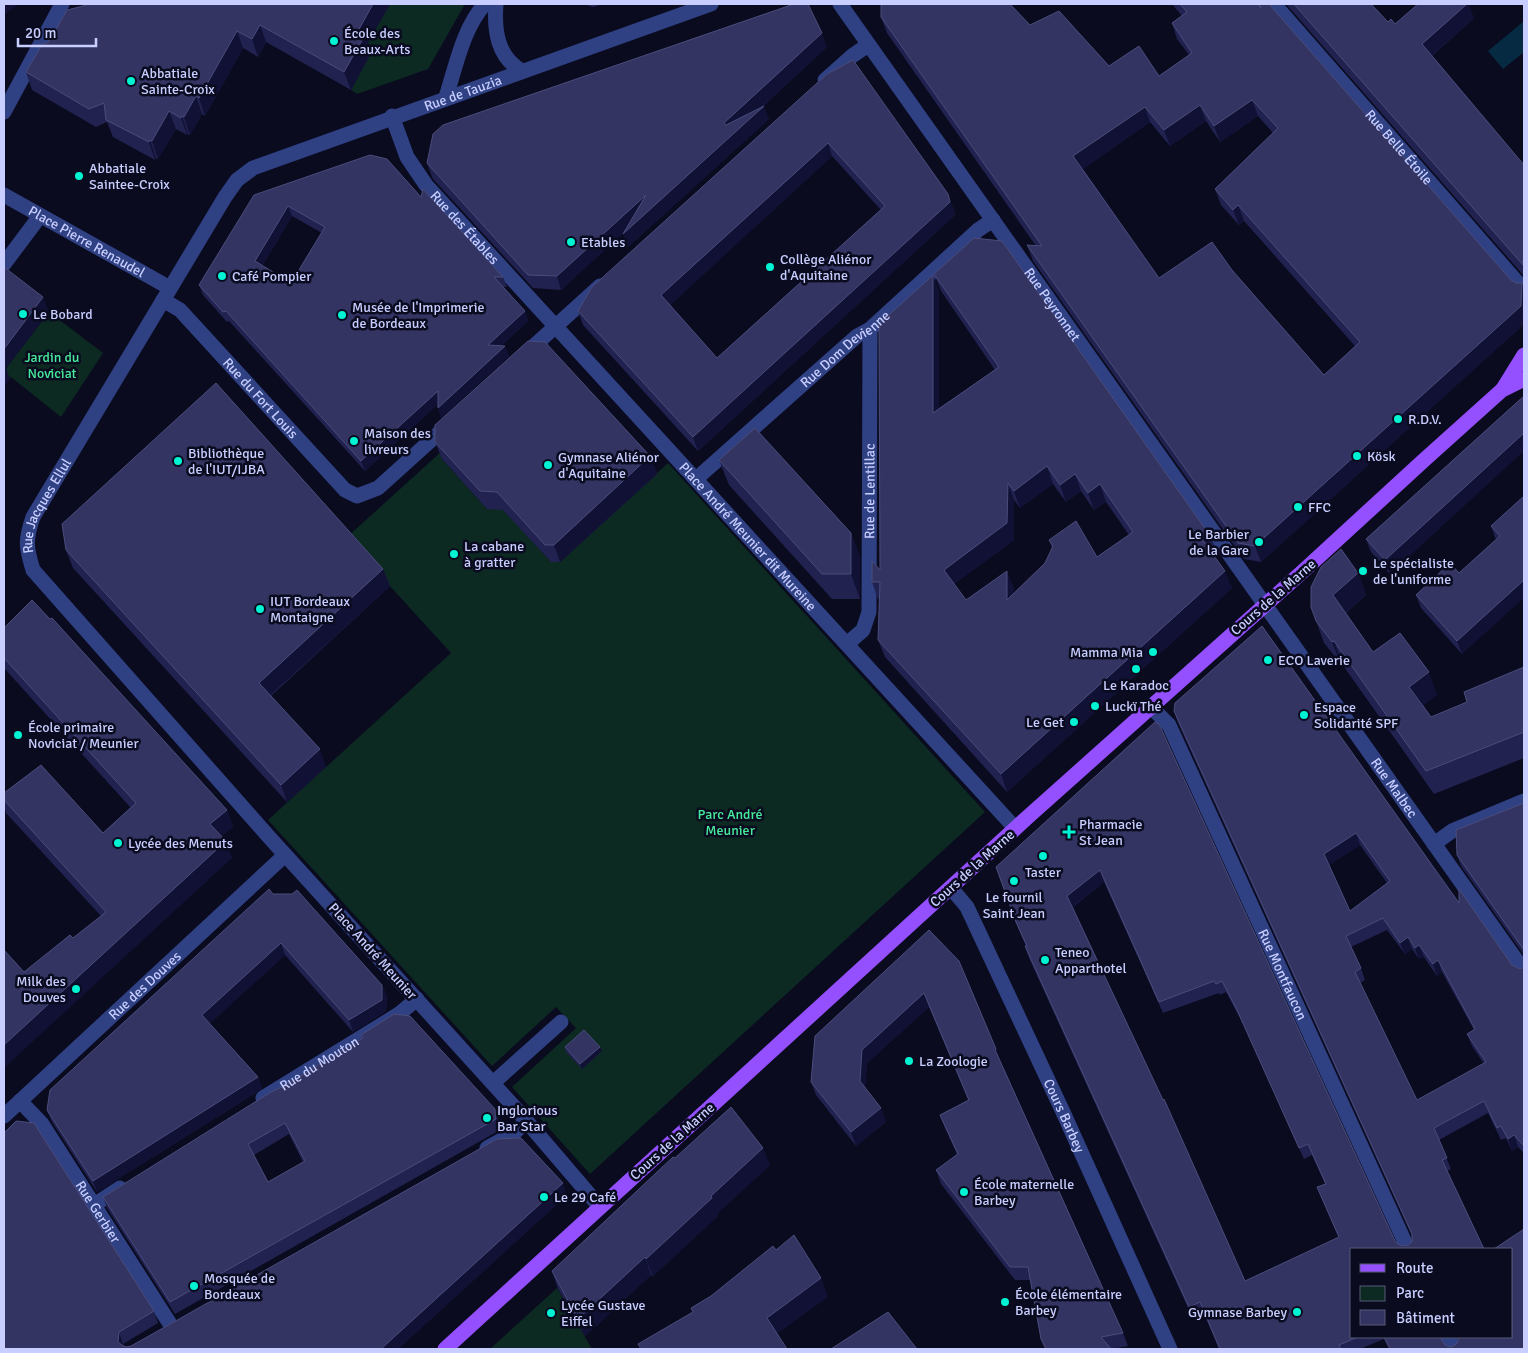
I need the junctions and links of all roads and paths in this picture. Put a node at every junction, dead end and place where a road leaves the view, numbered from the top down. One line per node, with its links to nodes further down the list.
1 (62, 4): 11 (street)
2 (485, 4): 10 (street)
3 (496, 4): 8 (street)
4 (711, 4): 8 (street, Rue de Tauzia)
5 (840, 4): 7 (street, Rue Peyronnet)
6 (1274, 4): 18 (street, Rue Belle Étoile)
7 (868, 45): 9 (street); 15 (street, Rue Peyronnet)
8 (522, 71): 10 (street, Rue de Tauzia)
9 (811, 93)
10 (446, 98): 12 (street, Rue de Tauzia)
11 (4, 112)
12 (392, 116): 19 (street, Rue de Tauzia); 20 (street, Rue des Étables)
13 (4, 195): 14 (street, Place Pierre Renaudel)
14 (40, 216): 16 (street); 19 (street, Place Pierre Renaudel)
15 (993, 220): 21 (street, Rue Dom Devienne); 28 (street, Rue Peyronnet)
16 (4, 264)
17 (612, 275): 20 (street)
18 (1524, 290)
19 (167, 294): 26 (street, Rue du Fort Louis); 30 (street, Rue Jacques Ellul)
20 (555, 326): 23 (street); 27 (street, Place André Meunier dit Mureine)
21 (870, 329): 27 (street, Rue Dom Devienne); 29 (street, Rue de Lentillac)
22 (1524, 354): 25 (main road, Cours de la Marne)
23 (513, 365)
24 (1524, 379): 25 (main road, Cours de la Marne)
25 (1502, 390): 28 (main road, Cours de la Marne)
26 (462, 412)
27 (696, 479): 29 (street, Place André Meunier dit Mureine)
28 (1265, 604): 31 (main road, Cours de la Marne); 34 (street, Rue Malbec)
29 (847, 644): 33 (street, Place André Meunier dit Mureine)
30 (145, 697): 35 (street, Place André Meunier)
31 (1150, 706): 33 (main road, Cours de la Marne); 49 (street, Rue Montfaucon)
32 (1524, 800): 34 (street)
33 (1015, 828): 36 (main road, Cours de la Marne)
34 (1434, 844): 37 (street, Rue Malbec)
35 (286, 855): 38 (street, Place André Meunier); 41 (street, Rue des Douves)
36 (951, 888): 48 (main road, Cours de la Marne); 52 (street, Cours Barbey)
37 (1524, 972)
38 (416, 999): 40 (street, Place André Meunier); 42 (street, Rue du Mouton)
39 (561, 1022): 40 (street)
40 (493, 1083): 44 (street, Place André Meunier)
41 (20, 1101): 43 (street, Rue des Douves); 47 (street, Rue Gerbier)
42 (251, 1105)
43 (4, 1116)
44 (527, 1121): 45 (street); 48 (street, Place André Meunier)
45 (472, 1157)
46 (136, 1178): 47 (street)
47 (94, 1205): 50 (street, Rue Gerbier)
48 (600, 1207): 51 (main road, Cours de la Marne)
49 (1408, 1248)
50 (156, 1336)
51 (445, 1349)
52 (1170, 1349)

